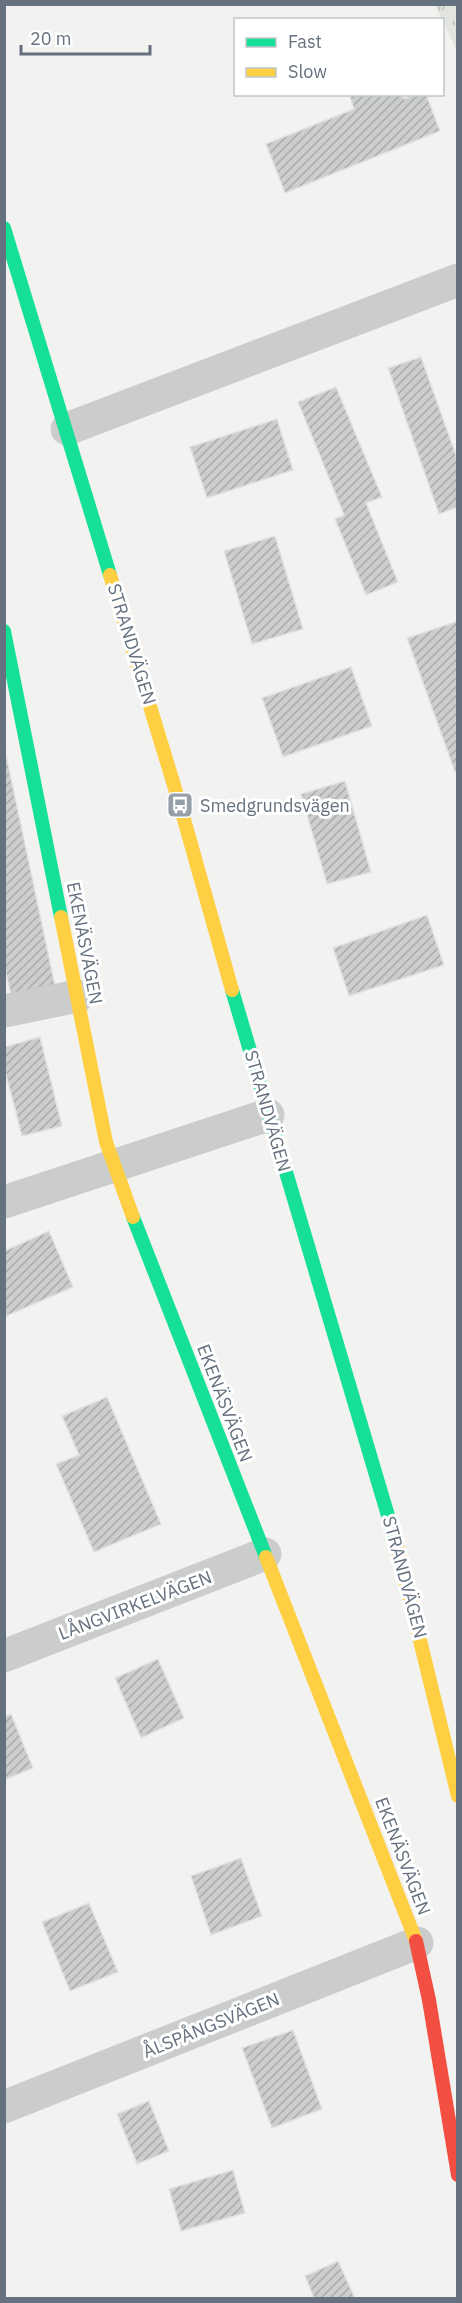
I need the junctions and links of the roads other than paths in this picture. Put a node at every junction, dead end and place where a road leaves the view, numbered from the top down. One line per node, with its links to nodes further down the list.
1 (4, 228): 3 (street, STRANDVÄGEN)
2 (458, 280): 3 (street)
3 (67, 429): 8 (street, STRANDVÄGEN)
4 (4, 630): 5 (street, EKENÄSVÄGEN)
5 (15, 737): 6 (street, EKENÄSVÄGEN)
6 (78, 996): 7 (street); 9 (street, EKENÄSVÄGEN)
7 (4, 1011)
8 (268, 1115): 9 (street); 13 (street, STRANDVÄGEN)
9 (113, 1165): 10 (street); 11 (street, EKENÄSVÄGEN)
10 (4, 1202)
11 (265, 1554): 12 (street, LÅNGVIRKELVÄGEN); 14 (street, EKENÄSVÄGEN)
12 (4, 1656)
13 (458, 1796)
14 (417, 1943): 15 (street, ÅLSPÅNGSVÄGEN); 16 (street, EKENÄSVÄGEN)
15 (4, 2107)
16 (458, 2175)

